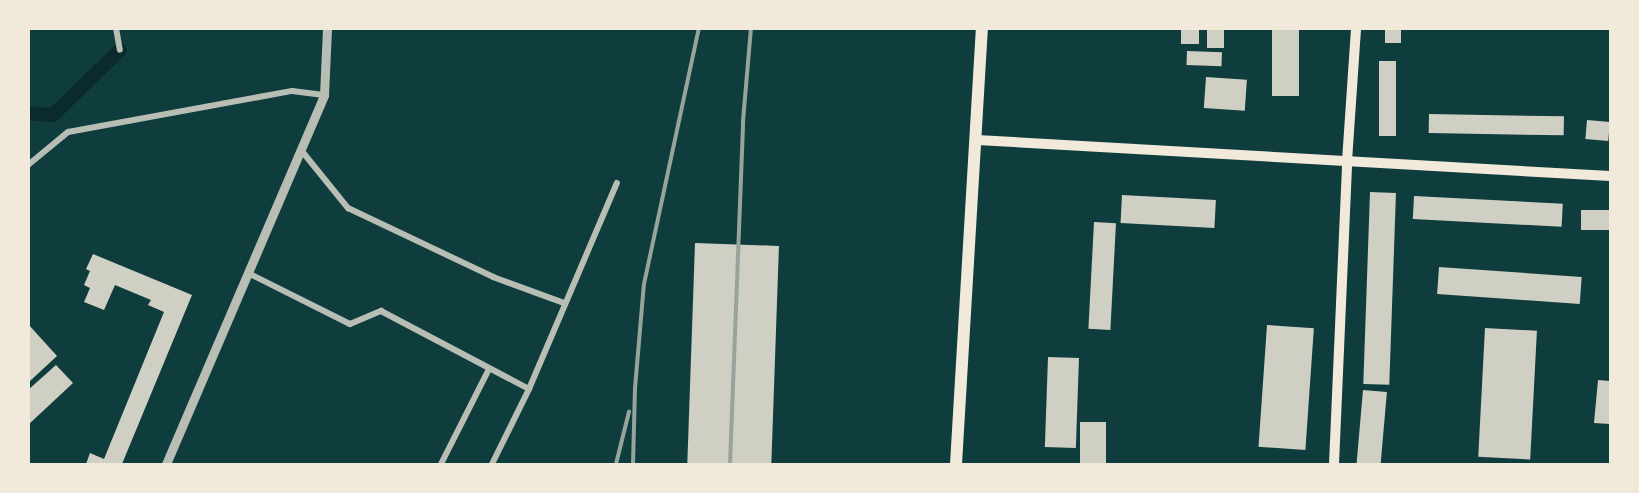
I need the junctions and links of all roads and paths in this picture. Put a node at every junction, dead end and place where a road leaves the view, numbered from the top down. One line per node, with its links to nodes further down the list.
1 (116, 28): 5 (street)
2 (327, 28): 6 (street)
3 (982, 28): 7 (main road)
4 (1356, 28): 9 (main road)
5 (120, 50)
6 (324, 95): 8 (street); 10 (street)
7 (977, 140): 9 (main road); 20 (main road)
8 (300, 150): 13 (street); 14 (street)
9 (1347, 161): 11 (main road); 21 (main road)
10 (28, 165)
11 (1611, 176)
12 (617, 183): 14 (street)
13 (248, 273): 15 (street); 17 (street)
14 (564, 303): 16 (street)
15 (489, 369): 16 (street); 18 (street)
16 (529, 389): 19 (street)
17 (166, 465)
18 (441, 465)
19 (492, 465)
20 (956, 465)
21 (1334, 465)

